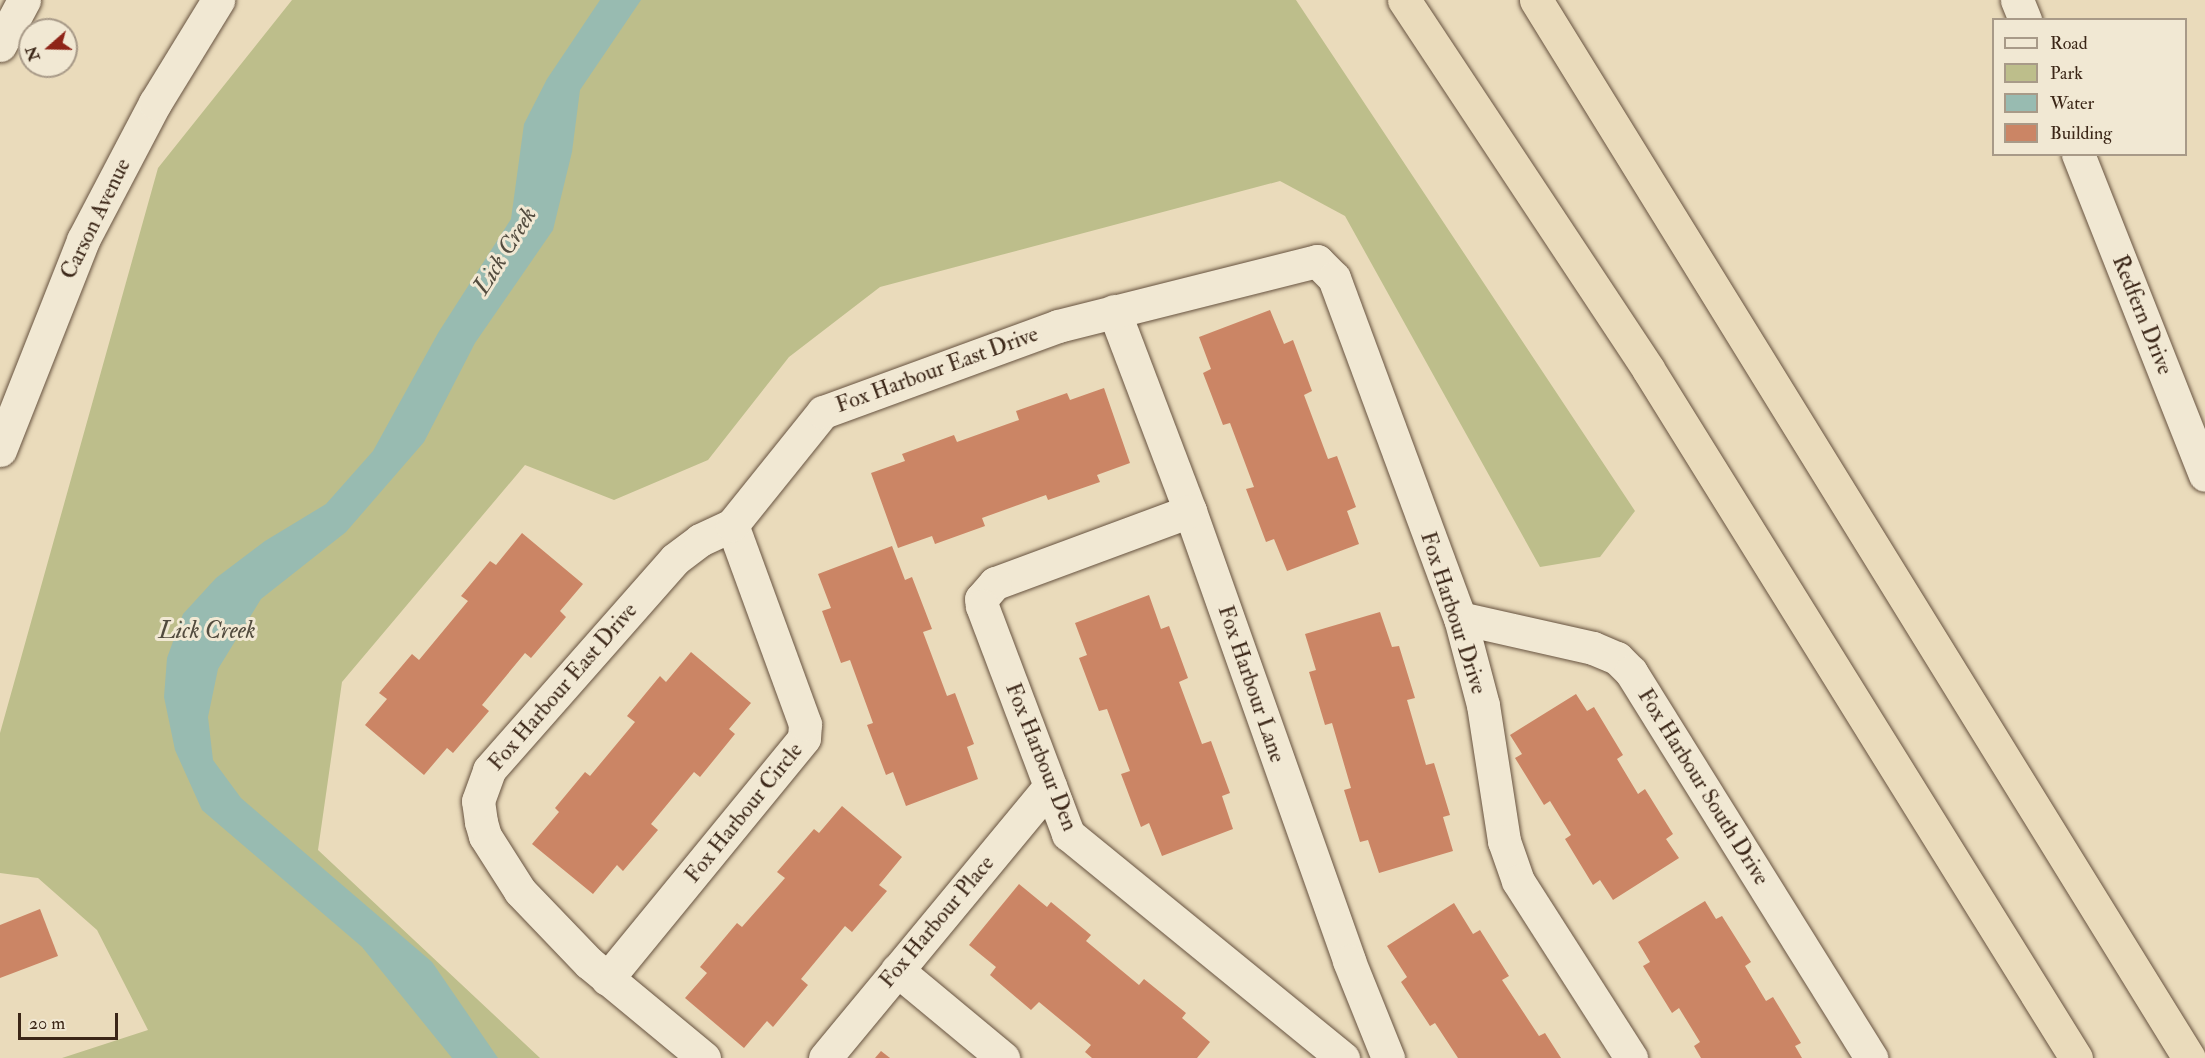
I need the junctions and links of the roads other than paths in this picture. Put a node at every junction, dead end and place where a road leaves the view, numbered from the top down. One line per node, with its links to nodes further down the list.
1 (24, 0): 7 (street)
2 (218, 0): 11 (street, Carson Avenue)
3 (1404, 0): 27 (highway)
4 (1536, 0): 28 (highway)
5 (2017, 0): 6 (street)
6 (2024, 18)
7 (0, 45)
8 (2079, 156): 13 (street, Redfern Drive)
9 (1317, 261): 10 (street, Fox Harbour East Drive); 16 (street, Fox Harbour Drive)
10 (1114, 311): 14 (street, Fox Harbour Lane); 15 (street, Fox Harbour East Drive)
11 (9, 395): 12 (street, Carson Avenue)
12 (0, 450)
13 (2205, 475)
14 (1190, 511): 17 (street, Fox Harbour Den); 24 (street, Fox Harbour Lane)
15 (732, 525): 19 (street, Fox Harbour Circle); 19 (street, Fox Harbour East Drive)
16 (1460, 618): 25 (street, Fox Harbour Drive); 26 (street, Fox Harbour South Drive)
17 (1050, 786): 18 (street, Fox Harbour Place); 23 (street, Fox Harbour Den)
18 (897, 970): 21 (street, Fox Harbour Place); 22 (street)
19 (608, 979): 20 (street)
20 (704, 1058)
21 (825, 1058)
22 (1003, 1058)
23 (1342, 1058)
24 (1388, 1058)
25 (1631, 1058)
26 (1871, 1058)
27 (2076, 1058)
28 (2189, 1058)

